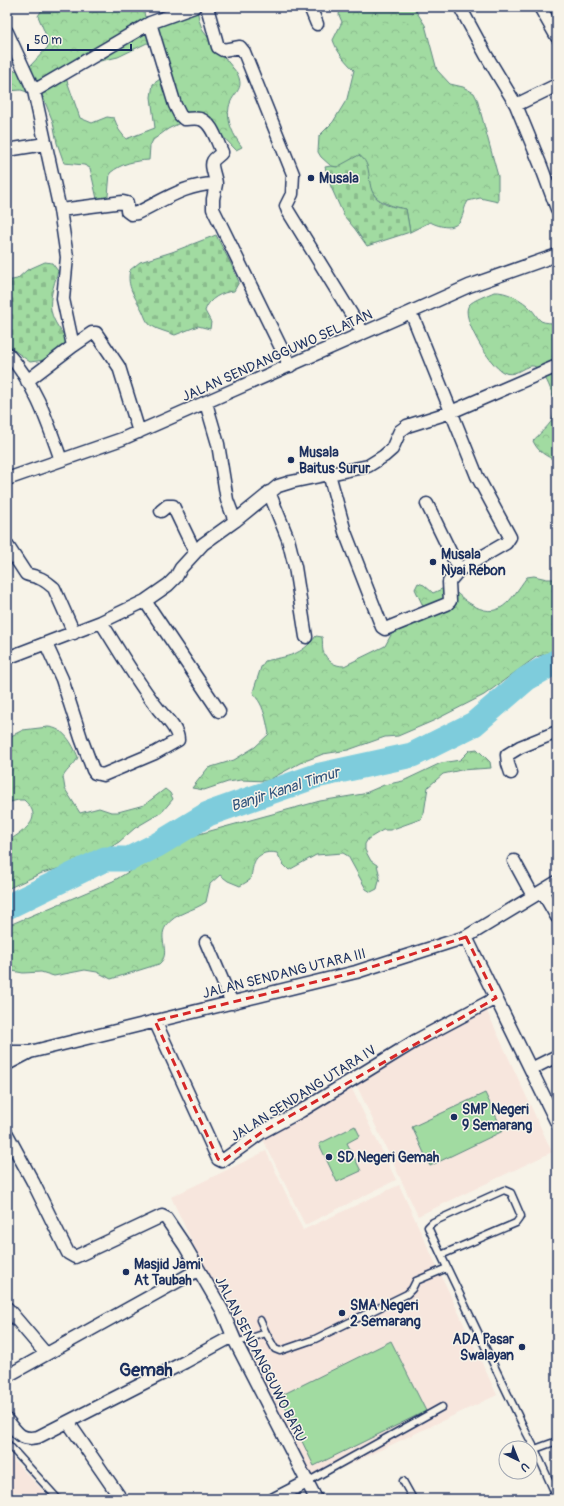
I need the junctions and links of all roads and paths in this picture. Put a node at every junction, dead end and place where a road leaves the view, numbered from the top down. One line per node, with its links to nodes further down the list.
1 (194, 7): 6 (street)
2 (207, 7): 21 (street)
3 (310, 7): 7 (street)
4 (460, 7): 12 (street)
5 (540, 7): 9 (street)
6 (150, 23): 11 (street); 16 (street)
7 (317, 24)
8 (7, 32): 11 (street)
9 (557, 37)
10 (557, 85): 12 (street)
11 (34, 91): 13 (street)
12 (516, 105): 15 (street)
13 (45, 144): 14 (street); 18 (street)
14 (7, 150)
15 (552, 182): 17 (street)
16 (216, 184): 18 (street); 24 (street)
17 (557, 209)
18 (60, 210): 22 (street)
19 (557, 255): 20 (street, JALAN SENDANGGUWO SELATAN)
20 (411, 312): 21 (street, JALAN SENDANGGUWO SELATAN); 28 (street)
21 (363, 333): 24 (street, JALAN SENDANGGUWO SELATAN)
22 (73, 346): 26 (street); 29 (street)
23 (7, 353): 26 (street)
24 (290, 366): 27 (street, JALAN SENDANGGUWO SELATAN)
25 (557, 366): 28 (street)
26 (27, 381): 30 (street)
27 (206, 403): 29 (street, JALAN SENDANGGUWO SELATAN); 36 (street)
28 (451, 412): 31 (street); 39 (street)
29 (140, 432): 30 (street, JALAN SENDANGGUWO SELATAN)
30 (61, 460): 32 (street, JALAN SENDANGGUWO SELATAN)
31 (329, 474): 33 (street); 39 (street)
32 (7, 479)
33 (269, 492): 36 (street); 43 (street)
34 (428, 504): 39 (street)
35 (161, 511): 38 (street)
36 (235, 521): 38 (street)
37 (7, 545): 42 (street)
38 (195, 552): 40 (street)
39 (459, 570)
40 (145, 601): 41 (street); 46 (street)
41 (101, 622): 42 (street); 44 (street)
42 (74, 633): 44 (street)
43 (306, 637)
44 (46, 644): 45 (street)
45 (7, 658)
46 (219, 711)
47 (557, 732): 48 (street)
48 (511, 772)
49 (514, 861): 51 (street)
50 (557, 882): 51 (street, JALAN SENDANG UTARA III)
51 (538, 893): 52 (street); 53 (street, JALAN SENDANG UTARA III)
52 (557, 917)
53 (466, 937): 55 (street); 56 (street, JALAN SENDANG UTARA III)
54 (206, 942): 56 (street)
55 (496, 998): 57 (street, JALAN SENDANG UTARA IV); 62 (street)
56 (232, 1003): 57 (street, JALAN SENDANG UTARA III)
57 (154, 1021): 59 (street, JALAN SENDANG UTARA III)
58 (7, 1052): 59 (street)
59 (30, 1052): 61 (street, JALAN SENDANG UTARA III)
60 (557, 1056): 62 (street)
61 (7, 1064)
62 (531, 1069): 63 (street)
63 (557, 1123)
64 (7, 1134): 67 (street, JALAN SENDANGGUWO BARU)
65 (441, 1255): 65 (lane); 66 (lane)
66 (447, 1268): 70 (lane); 77 (lane)
67 (198, 1270): 71 (street, JALAN SENDANGGUWO BARU); 72 (street)
68 (7, 1308): 72 (street)
69 (260, 1320): 70 (lane)
70 (266, 1333): 71 (lane)
71 (235, 1339): 76 (street); 83 (street, JALAN SENDANGGUWO BARU)
72 (46, 1354): 73 (street)
73 (7, 1376)
74 (442, 1407): 83 (lane)
75 (7, 1420): 76 (street)
76 (68, 1422): 86 (street)
77 (531, 1440)
78 (557, 1441): 80 (lane)
79 (7, 1443): 85 (lane)
80 (538, 1448)
81 (538, 1456): 84 (lane)
82 (403, 1481): 89 (lane)
83 (307, 1482): 87 (street); 88 (street, JALAN SENDANGGUWO BARU)
84 (556, 1496): 90 (lane)
85 (58, 1499)
86 (121, 1499)
87 (274, 1499)
88 (316, 1499)
89 (413, 1499)
90 (547, 1499)

